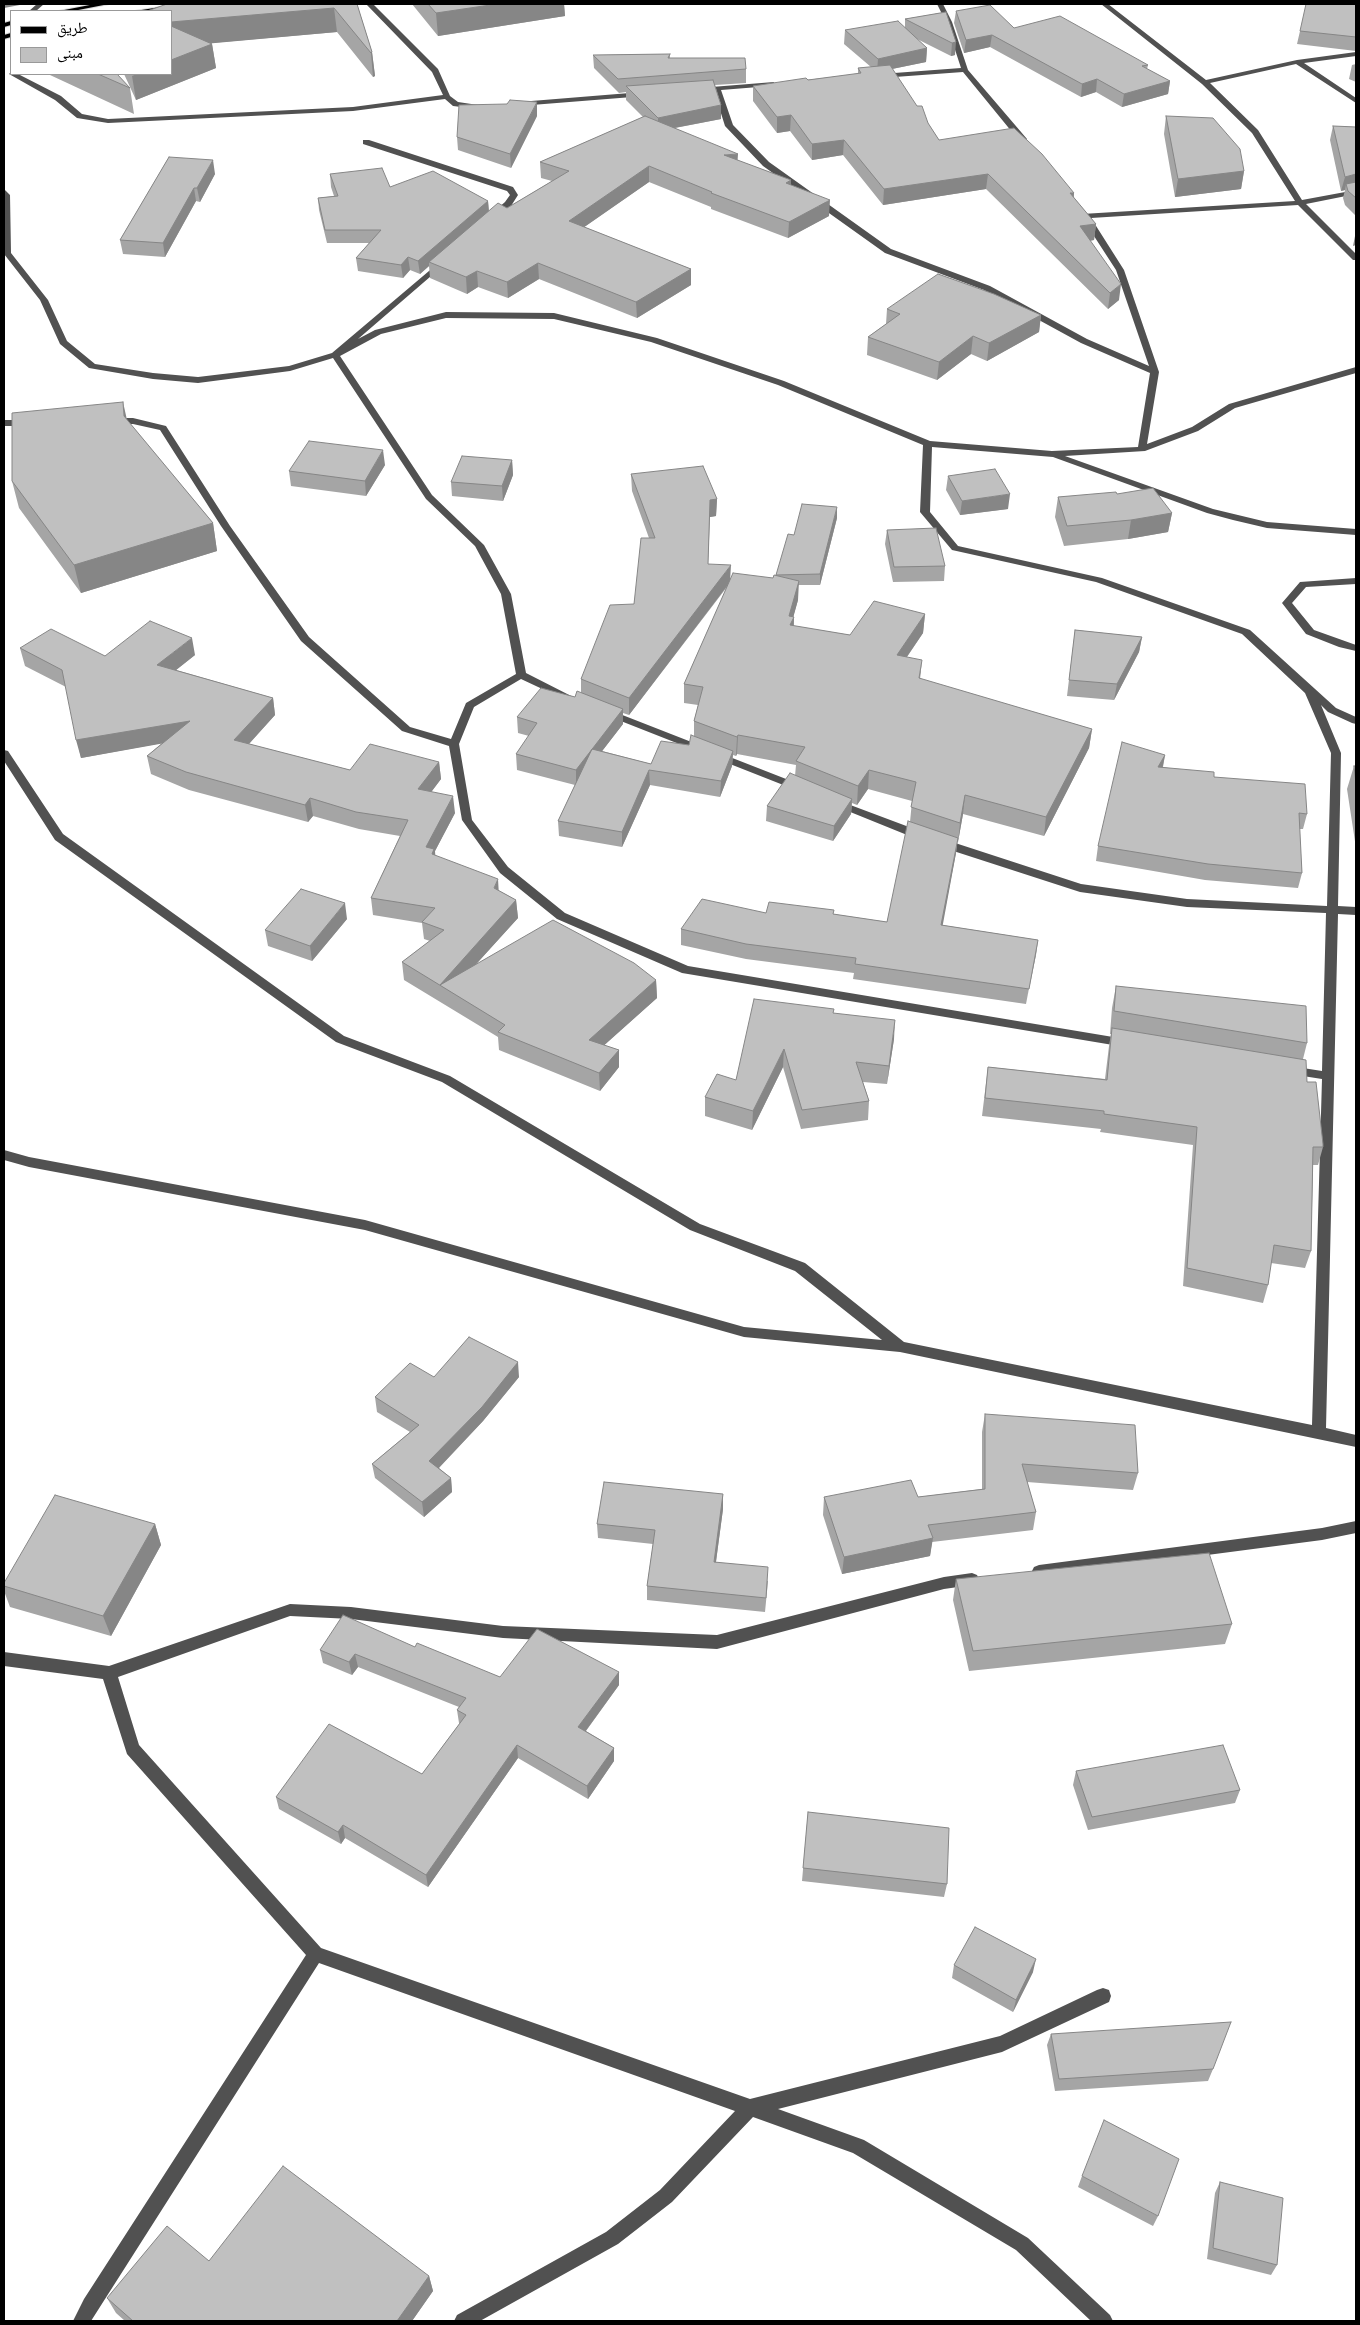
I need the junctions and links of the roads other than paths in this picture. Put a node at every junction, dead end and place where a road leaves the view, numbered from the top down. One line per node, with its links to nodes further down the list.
1 (106, 4): 6 (main road)
2 (195, 4): 7 (main road)
3 (369, 4): 18 (street)
4 (1104, 4): 13 (street)
5 (943, 5): 10 (street)
6 (68, 10)
7 (146, 10)
8 (1356, 54): 9 (street)
9 (1297, 62): 13 (street); 19 (street)
10 (965, 70): 12 (street); 23 (street)
11 (16, 75): 18 (street)
12 (876, 76)
13 (1205, 82): 26 (street)
14 (776, 84): 15 (street)
15 (717, 89): 16 (street); 34 (street)
16 (687, 91)
17 (647, 94): 20 (street)
18 (447, 97): 21 (street)
19 (1356, 100)
20 (508, 105)
21 (488, 106)
22 (366, 142): 29 (street)
23 (1028, 146)
24 (4, 191): 32 (street)
25 (1356, 192): 26 (street)
26 (1300, 203): 28 (street); 31 (street)
27 (1079, 208): 28 (street)
28 (1085, 216): 34 (street)
29 (485, 224)
30 (448, 257): 32 (street)
31 (1356, 258)
32 (336, 355): 38 (street); 45 (street)
33 (1356, 370): 39 (street)
34 (1154, 372): 39 (street)
35 (103, 421): 49 (street)
36 (44, 422): 37 (street)
37 (4, 423)
38 (928, 444): 40 (street); 43 (street)
39 (1142, 449): 40 (street)
40 (1052, 454): 41 (street)
41 (1356, 532)
42 (1356, 581): 44 (street)
43 (1246, 632): 48 (street); 53 (street)
44 (1356, 648)
45 (521, 675): 46 (street); 49 (street)
46 (583, 703)
47 (601, 710): 51 (street)
48 (1356, 721)
49 (454, 744): 55 (street)
50 (4, 753): 59 (street)
51 (810, 792)
52 (828, 799): 53 (street)
53 (1332, 910): 54 (street); 57 (street)
54 (1356, 911)
55 (1133, 1044)
56 (1279, 1068): 57 (street)
57 (1328, 1076): 60 (street)
58 (4, 1155): 59 (street)
59 (900, 1347): 60 (street)
60 (1319, 1432): 61 (street)
61 (1356, 1441)
62 (1356, 1527): 63 (street)
63 (1022, 1573)
64 (983, 1578): 66 (street)
65 (4, 1659): 66 (street)
66 (109, 1673): 67 (street)
67 (316, 1954): 69 (street); 70 (street)
68 (1103, 1996): 69 (street)
69 (750, 2108): 71 (street); 72 (street)
70 (82, 2321)
71 (463, 2321)
72 (1104, 2321)

